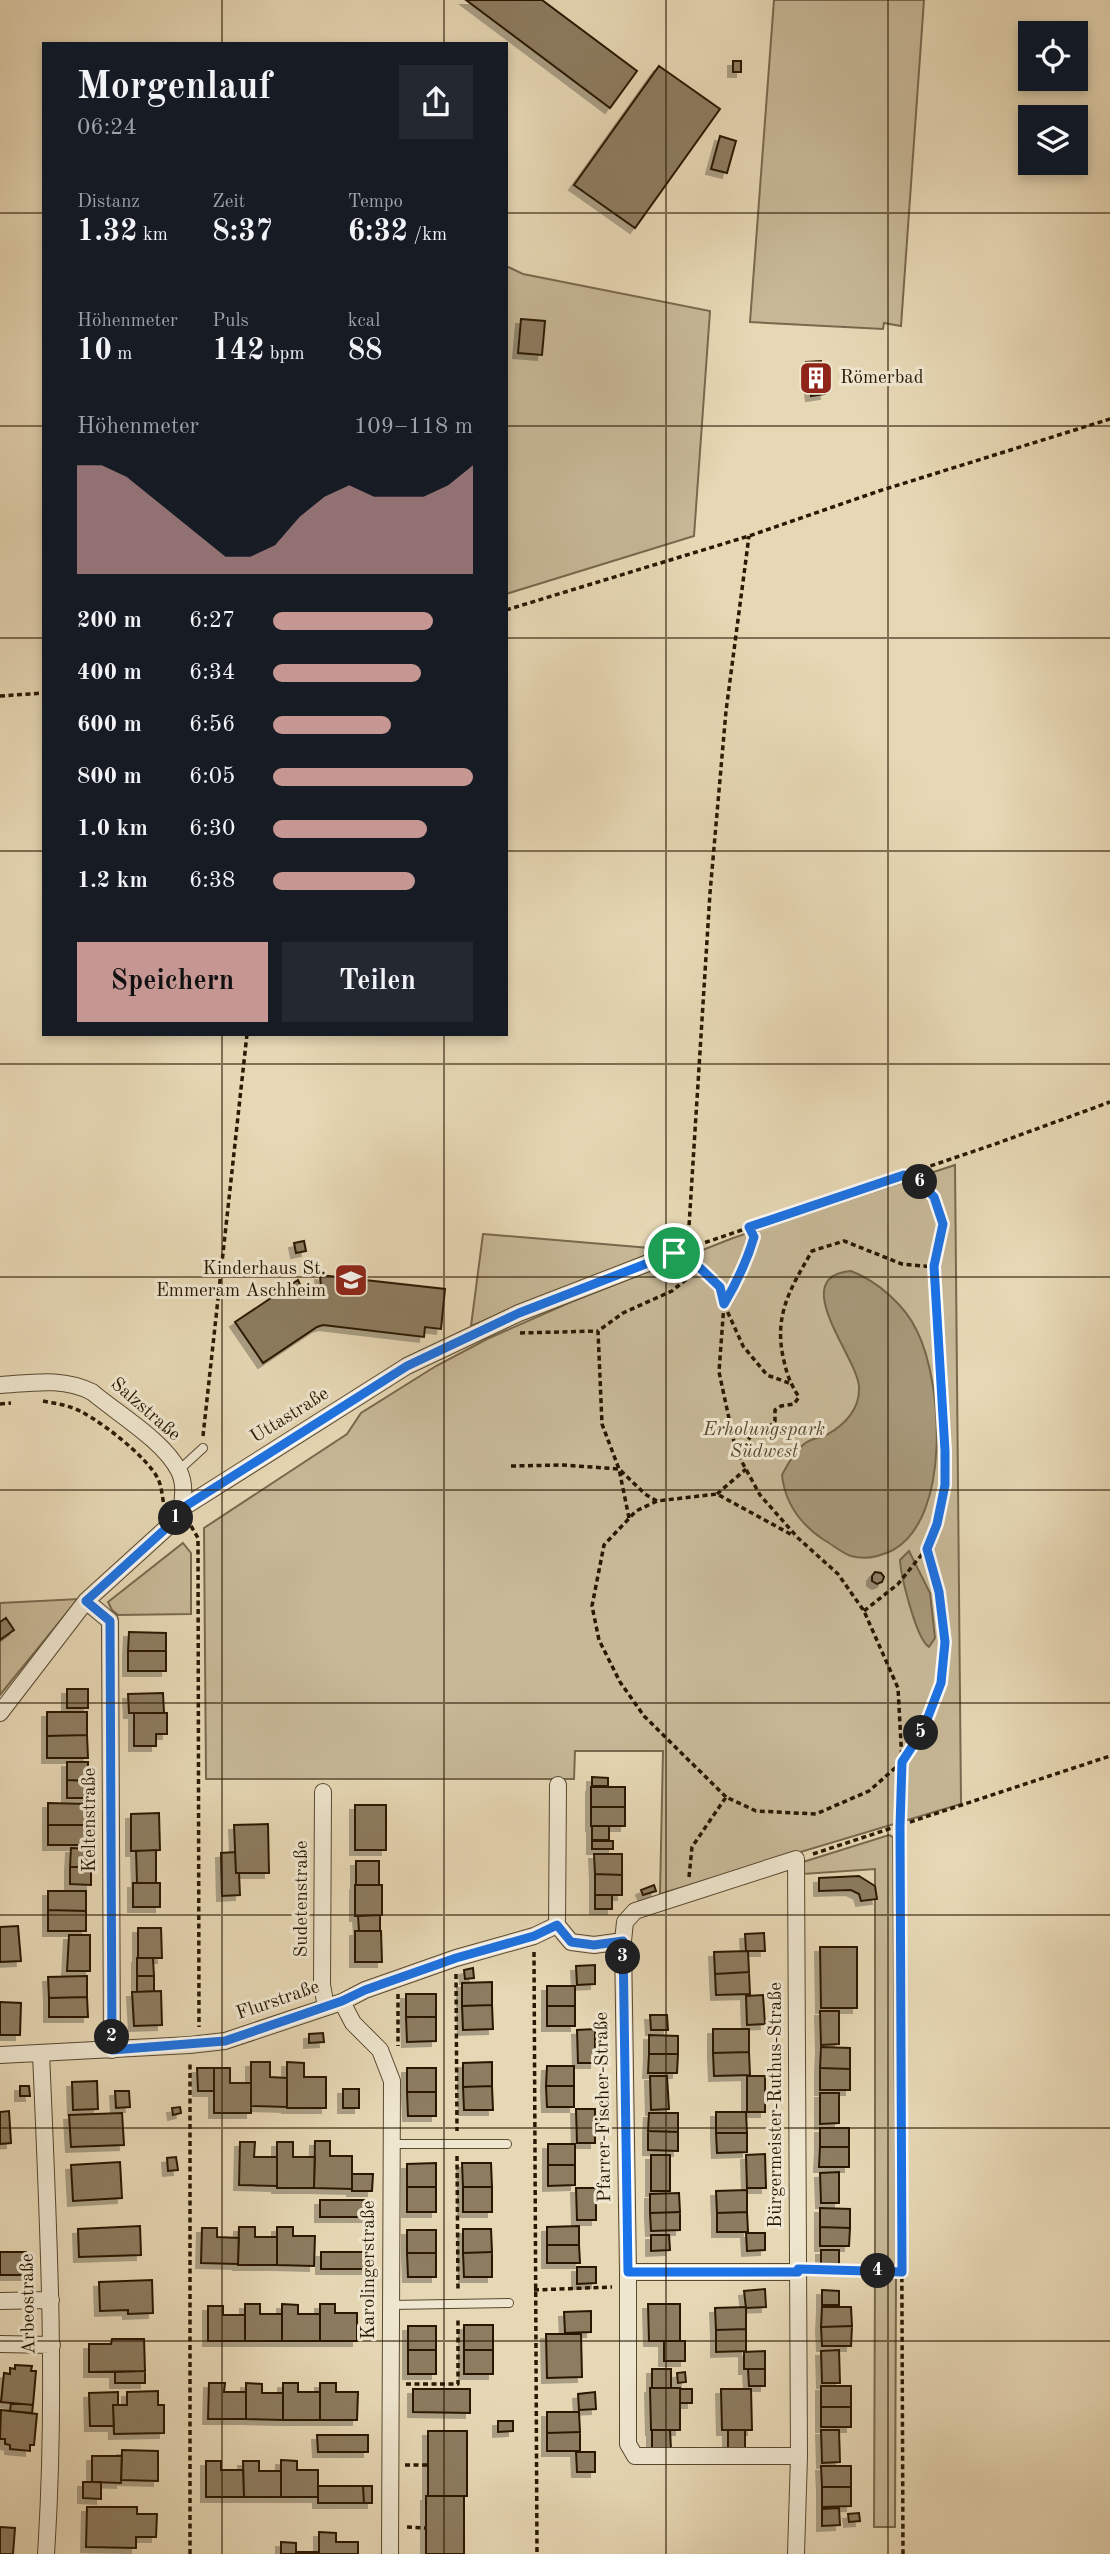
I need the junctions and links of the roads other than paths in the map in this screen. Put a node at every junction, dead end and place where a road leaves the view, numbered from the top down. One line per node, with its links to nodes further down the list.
1 (681, 1250): 5 (street, Uttastraße)
2 (0, 1385): 4 (street, Salzstraße)
3 (203, 1448): 4 (lane)
4 (179, 1470): 5 (street, Salzstraße)
5 (177, 1516): 6 (street, Uttastraße)
6 (86, 1601): 7 (street, Uttastraße); 13 (street, Keltenstraße)
7 (0, 1713)
8 (558, 1785): 10 (street)
9 (323, 1792): 12 (street, Sudetenstraße)
10 (557, 1925): 11 (street); 12 (street, Flurstraße)
11 (623, 1941): 18 (street, Bürgermeister-Ruthus-Straße); 19 (street, Pfarrer-Fischer-Straße)
12 (334, 2004): 13 (street, Flurstraße); 16 (street, Karolingerstraße)
13 (112, 2050): 14 (street, Flurstraße)
14 (41, 2053): 15 (street, Flurstraße); 20 (street, Arbeostraße)
15 (0, 2055)
16 (391, 2144): 17 (lane); 23 (street, Karolingerstraße)
17 (507, 2144)
18 (798, 2271): 19 (street); 26 (street, Bürgermeister-Ruthus-Straße)
19 (628, 2279): 26 (street, Pfarrer-Fischer-Straße)
20 (51, 2300): 21 (street); 25 (street, Arbeostraße)
21 (0, 2301)
22 (509, 2303): 23 (lane)
23 (390, 2305): 28 (street, Karolingerstraße)
24 (0, 2344): 25 (street)
25 (52, 2346): 27 (street, Arbeostraße)
26 (799, 2456): 29 (street, Bürgermeister-Ruthus-Straße)
27 (46, 2554)
28 (390, 2554)
29 (796, 2554)

